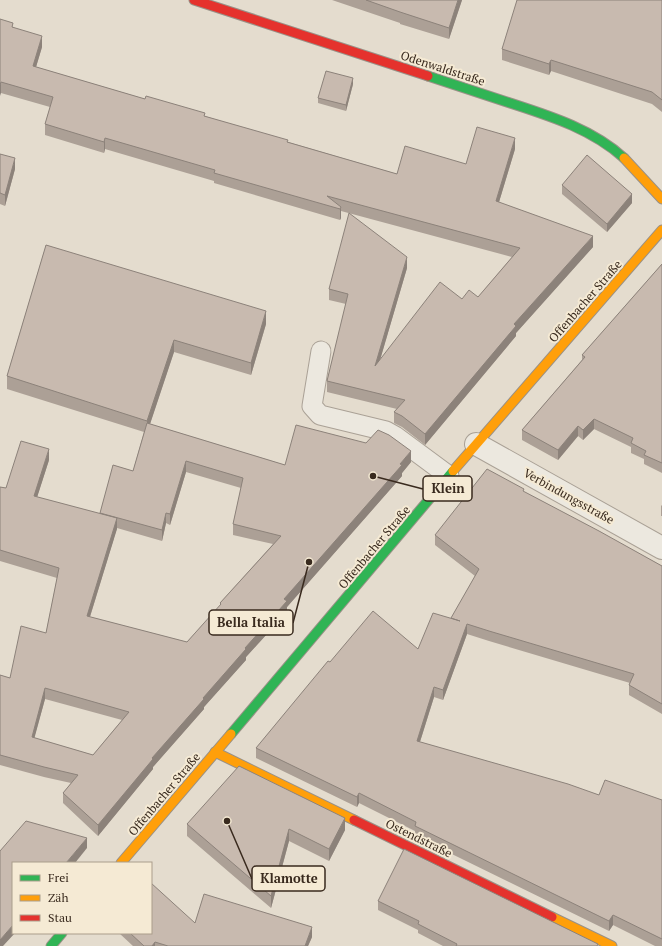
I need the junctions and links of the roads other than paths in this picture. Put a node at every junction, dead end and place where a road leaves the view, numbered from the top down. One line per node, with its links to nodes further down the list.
1 (194, 0): 2 (street, Odenwaldstraße)
2 (662, 199)
3 (662, 230): 5 (street, Offenbacher Straße)
4 (321, 351): 6 (lane)
5 (476, 444): 6 (street, Offenbacher Straße); 7 (street, Verbindungsstraße)
6 (449, 476): 8 (street, Offenbacher Straße)
7 (662, 548)
8 (215, 752): 9 (street, Offenbacher Straße); 12 (street, Ostendstraße)
9 (123, 862)
10 (61, 934): 11 (street)
11 (51, 946)
12 (612, 946)

